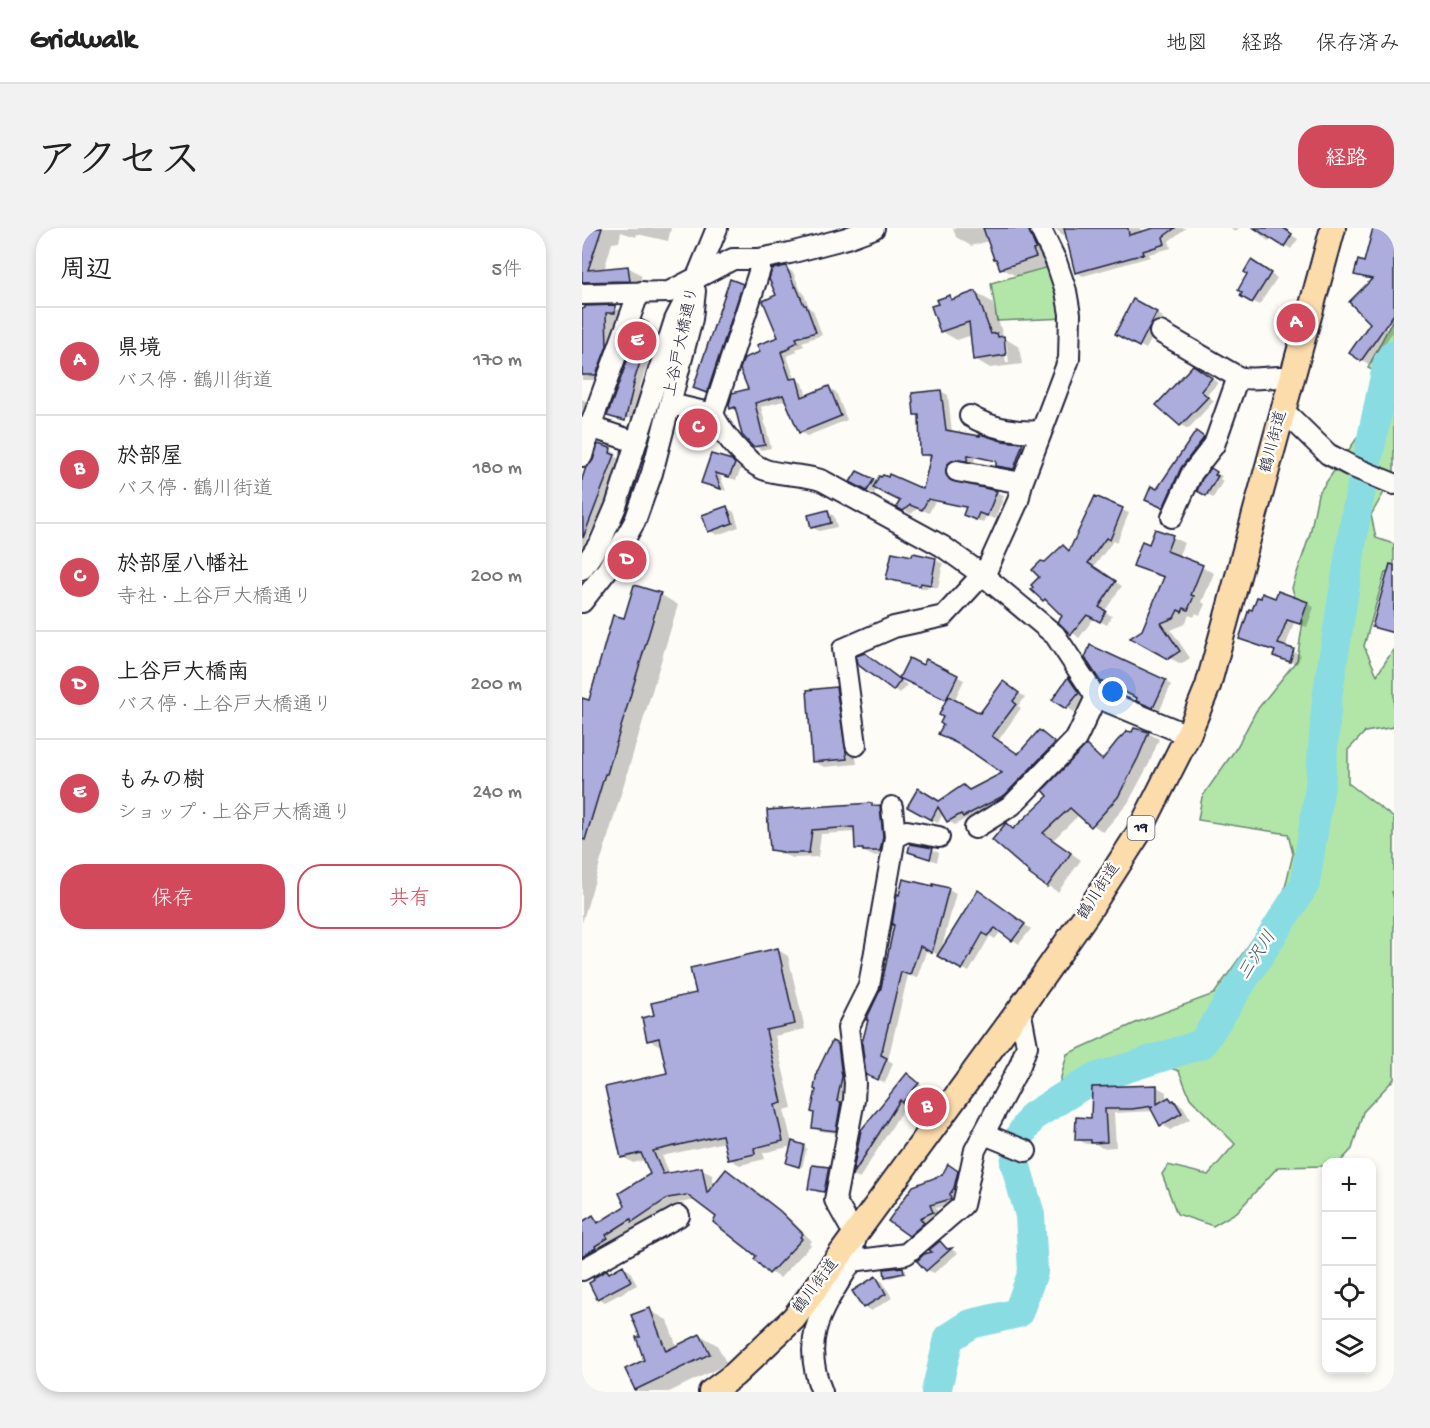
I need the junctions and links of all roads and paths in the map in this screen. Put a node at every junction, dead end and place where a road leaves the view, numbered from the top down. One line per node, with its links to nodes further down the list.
1 (717, 228): 6 (street, 上谷戸大橋通り)
2 (874, 228): 5 (street)
3 (1040, 228): 17 (street)
4 (1333, 228): 11 (main road, 鶴川街道 / 19)
5 (759, 259): 6 (street); 14 (street)
6 (697, 277): 7 (street); 12 (street, 上谷戸大橋通り); 18 (street, 上谷戸大橋通り)
7 (642, 292): 8 (street); 16 (street)
8 (582, 294)
9 (1160, 332): 10 (street)
10 (1238, 377): 11 (street); 23 (street)
11 (1293, 378): 13 (main road, 鶴川街道 / 19)
12 (670, 404): 14 (street); 26 (street, 上谷戸大橋通り)
13 (1284, 411): 22 (street); 28 (main road, 鶴川街道 / 19)
14 (713, 414): 25 (street)
15 (970, 416): 17 (street)
16 (586, 428): 18 (street); 19 (street)
17 (1041, 431): 21 (street)
18 (636, 442): 24 (street, 上谷戸大橋通り)
19 (582, 456)
20 (957, 471): 21 (street)
21 (1022, 483): 25 (street)
22 (1394, 484)
23 (1172, 517)
24 (582, 569)
25 (983, 576): 27 (street); 29 (street)
26 (582, 602)
27 (1096, 697): 28 (street); 31 (street)
28 (1188, 735): 34 (main road, 鶴川街道 / 19)
29 (856, 745)
30 (892, 807): 32 (street)
31 (975, 828)
32 (896, 837): 33 (street); 38 (street)
33 (939, 837)
34 (1020, 1009): 35 (street); 38 (main road, 鶴川街道 / 19)
35 (992, 1137): 36 (street); 39 (street)
36 (1026, 1151)
37 (679, 1216): 40 (street)
38 (857, 1235): 39 (street); 41 (main road, 鶴川街道 / 19)
39 (852, 1261): 42 (street)
40 (582, 1270)
41 (711, 1392)
42 (822, 1392)

